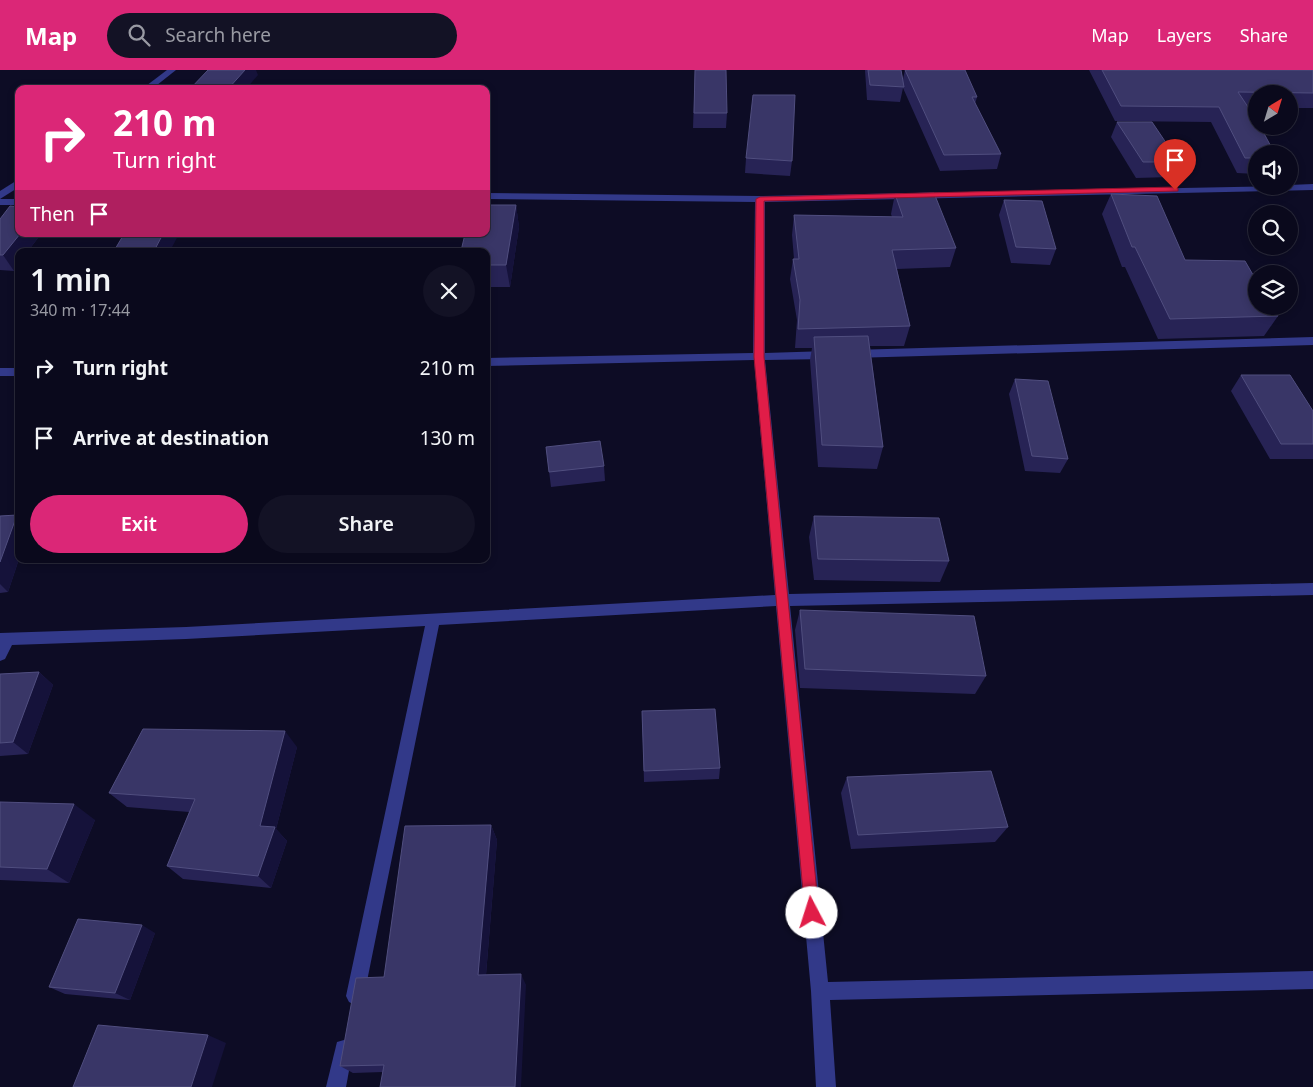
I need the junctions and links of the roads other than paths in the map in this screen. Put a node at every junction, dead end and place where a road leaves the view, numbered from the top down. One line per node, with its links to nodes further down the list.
1 (172, 70): 2 (street)
2 (151, 85)
3 (15, 185): 5 (street)
4 (1313, 187): 7 (street)
5 (0, 196)
6 (490, 196): 7 (street)
7 (760, 199): 11 (street)
8 (0, 202): 9 (street)
9 (15, 202)
10 (1313, 342): 11 (street)
11 (759, 357): 12 (street); 16 (street)
12 (490, 362)
13 (0, 372): 14 (street)
14 (15, 372)
15 (1313, 589): 16 (street)
16 (782, 600): 17 (street); 21 (street)
17 (434, 620): 18 (street); 22 (street)
18 (4, 639): 19 (street)
19 (0, 655)
20 (1313, 980): 21 (street)
21 (820, 991): 25 (street)
22 (352, 1009)
23 (348, 1029): 24 (street)
24 (336, 1087)
25 (826, 1087)

